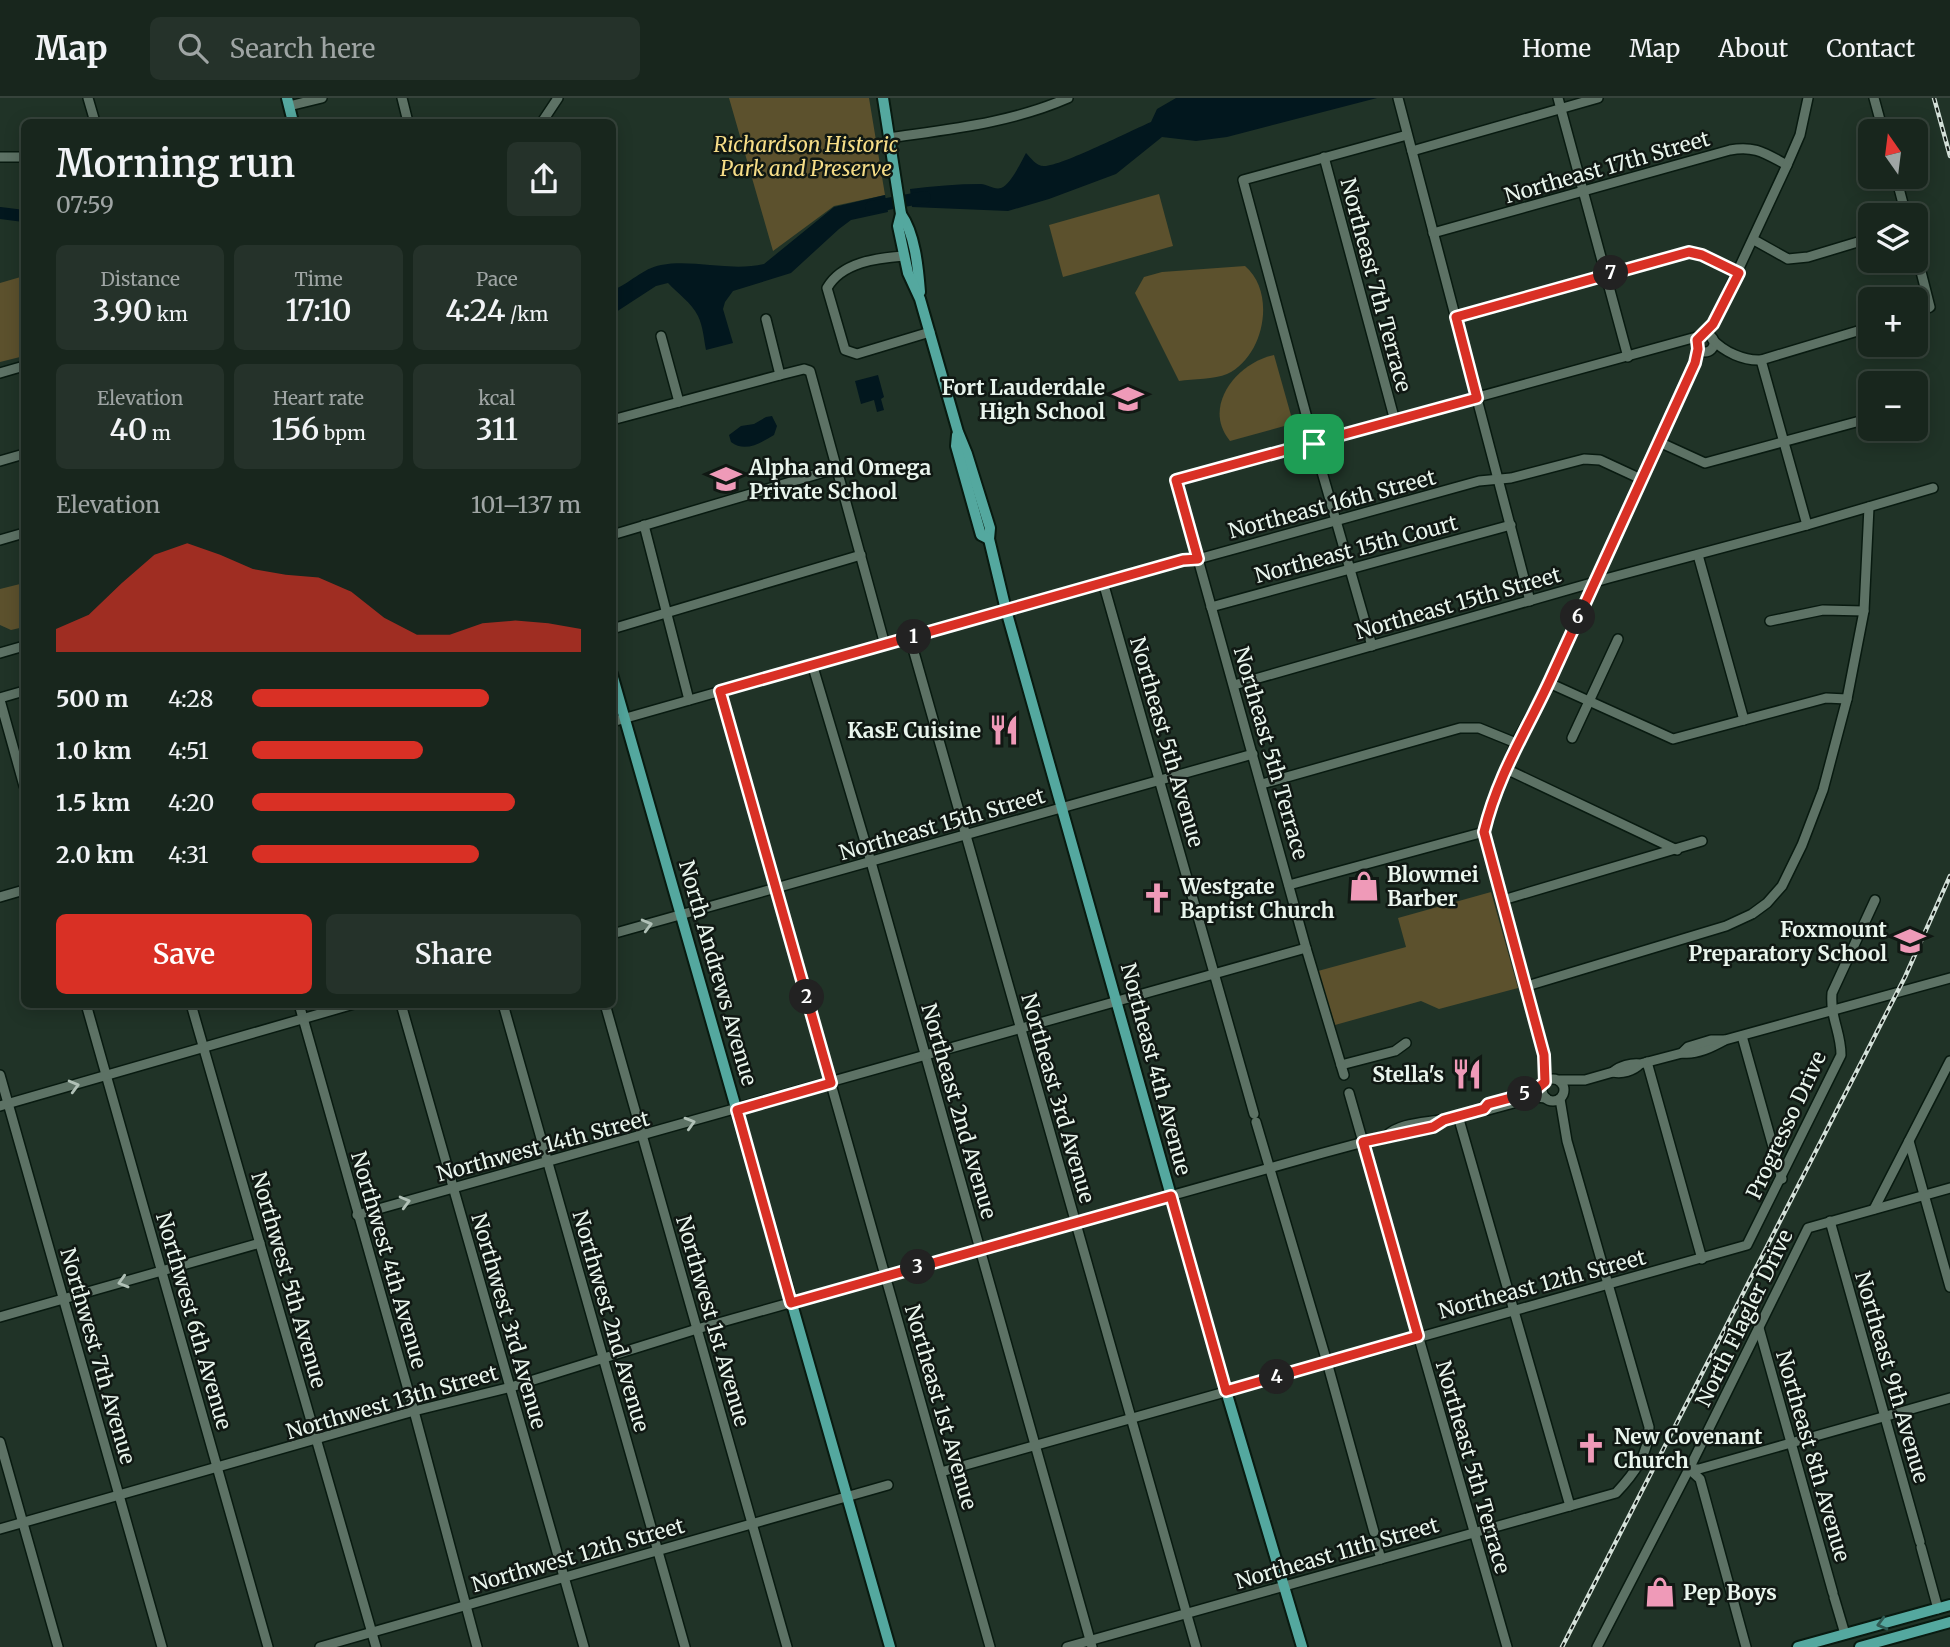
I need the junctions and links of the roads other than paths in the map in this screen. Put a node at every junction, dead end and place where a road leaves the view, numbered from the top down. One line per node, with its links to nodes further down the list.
1 (88, 98): 14 (street)
2 (322, 98): 12 (street)
3 (402, 98): 16 (street)
4 (558, 98): 17 (street)
5 (883, 98): 20 (main road)
6 (1068, 98): 20 (street)
7 (1398, 98): 19 (street)
8 (1558, 98): 13 (street)
9 (1598, 98): 13 (street)
10 (1808, 98): 25 (street)
11 (1874, 98): 18 (street)
12 (288, 102): 15 (main road)
13 (1561, 108): 21 (street); 26 (street)
14 (94, 119)
15 (292, 119)
16 (407, 119)
17 (544, 119)
18 (1880, 119)
19 (1408, 135): 21 (street); 24 (street)
20 (889, 138): 27 (main road)
21 (1412, 151): 28 (street)
22 (0, 157): 23 (street)
23 (21, 157)
24 (1324, 157): 49 (street, Northeast 7th Terrace); 53 (street)
25 (1787, 165): 26 (street, Northeast 17th Street); 29 (street)
26 (1584, 192): 28 (street, Northeast 17th Street); 33 (street)
27 (901, 214): 31 (main road, Northeast 4th Avenue); 34 (main road)
28 (1433, 233): 35 (street)
29 (1754, 240): 30 (street); 32 (street)
30 (1858, 242)
31 (904, 256): 34 (main road, Northeast 4th Avenue); 38 (street)
32 (1739, 273): 33 (street); 40 (street)
33 (1606, 274): 35 (street); 41 (street)
34 (920, 299): 38 (main road, Northeast 4th Avenue)
35 (1456, 317): 46 (street)
36 (766, 319): 45 (street)
37 (1858, 331): 42 (street)
38 (930, 332): 76 (main road, Northeast 4th Avenue)
39 (662, 336): 47 (street)
40 (1705, 342): 41 (street); 42 (street); 51 (street)
41 (1628, 356): 46 (street)
42 (1761, 360): 52 (street)
43 (21, 367): 44 (street)
44 (0, 373)
45 (780, 375): 47 (street); 56 (street)
46 (1477, 398): 49 (street); 57 (street)
47 (679, 402): 48 (street)
48 (616, 419)
49 (1395, 421): 53 (street)
50 (1858, 422): 52 (street)
51 (1659, 442): 52 (street); 58 (street)
52 (1785, 442): 64 (street)
53 (1314, 444): 61 (street); 70 (street, Northeast 5th Terrace)
54 (21, 455): 55 (street)
55 (0, 461)
56 (838, 468): 62 (street); 68 (street)
57 (1498, 479): 58 (street, Northeast 16th Street); 61 (street, Northeast 16th Street); 63 (street)
58 (1641, 479): 73 (street)
59 (1933, 488): 60 (street, Northeast 15th Street)
60 (1869, 507): 64 (street, Northeast 15th Street); 77 (street)
61 (1337, 522): 70 (street, Northeast 16th Street); 71 (street)
62 (644, 525): 66 (street); 78 (street)
63 (1510, 525): 71 (street, Northeast 15th Court); 74 (street)
64 (1807, 525): 69 (street, Northeast 15th Street)
65 (21, 534): 67 (street)
66 (616, 534)
67 (0, 540)
68 (861, 555): 78 (street); 83 (street)
69 (1698, 555): 73 (street, Northeast 15th Street); 98 (street)
70 (1198, 559): 72 (street, Northeast 16th Street); 75 (street, Northeast 5th Terrace)
71 (1350, 569): 75 (street, Northeast 15th Court); 84 (street)
72 (1103, 582): 76 (street, Northeast 16th Street); 105 (street, Northeast 5th Avenue)
73 (1593, 583): 74 (street, Northeast 15th Street); 88 (street)
74 (1530, 601): 84 (street, Northeast 15th Street)
75 (1212, 607): 89 (street, Northeast 5th Terrace)
76 (1006, 610): 81 (street, Northeast 16th Street); 107 (main road, Northeast 4th Avenue)
77 (1864, 611): 79 (street); 94 (street)
78 (667, 613): 80 (street); 95 (street)
79 (1770, 621)
80 (616, 628)
81 (910, 638): 83 (street, Northeast 16th Street); 109 (street, Northeast 3rd Avenue)
82 (1618, 639): 96 (street)
83 (885, 645): 87 (street, Northeast 16th Street)
84 (1373, 646): 89 (street, Northeast 15th Street)
85 (21, 647): 86 (street)
86 (0, 653)
87 (813, 667): 91 (street, Northeast 16th Street); 112 (street, Northeast 2nd Avenue)
88 (1549, 683): 96 (street); 101 (street)
89 (1234, 685): 102 (street, Northeast 5th Terrace)
90 (616, 687): 97 (main road, North Andrews Avenue)
91 (720, 691): 95 (street, Northeast 16th Street); 114 (street, Northeast 1st Avenue)
92 (21, 692): 93 (street)
93 (0, 699): 104 (street)
94 (1847, 699): 98 (street); 124 (street)
95 (689, 700): 97 (street, Northeast 16th Street)
96 (1589, 700): 98 (street); 100 (street)
97 (626, 718): 99 (street, Northeast 16th Street); 119 (main road, North Andrews Avenue)
98 (1744, 720)
99 (616, 721)
100 (1572, 738)
101 (1516, 743): 103 (street); 106 (street)
102 (1253, 754): 105 (street, Northeast 15th Street); 106 (street, Northeast 5th Terrace)
103 (1506, 769): 108 (street); 111 (street)
104 (21, 775)
105 (1160, 780): 107 (street, Northeast 15th Street); 122 (street, Northeast 5th Avenue)
106 (1262, 784): 113 (street, Northeast 5th Terrace)
107 (1062, 808): 109 (street, Northeast 15th Street); 125 (main road, Northeast 4th Avenue)
108 (1484, 832): 113 (street); 117 (street)
109 (965, 835): 112 (street, Northeast 15th Street); 135 (street, Northeast 3rd Avenue)
110 (1702, 841): 111 (street)
111 (1677, 850): 117 (street)
112 (871, 862): 114 (street, Northeast 15th Street); 140 (street, Northeast 2nd Avenue)
113 (1289, 885): 121 (street, Northeast 5th Terrace)
114 (777, 888): 119 (street, Northeast 15th Street); 149 (street, Northeast 1st Avenue)
115 (21, 891): 116 (street)
116 (0, 897)
117 (1503, 900): 124 (street)
118 (1875, 900): 133 (street)
119 (681, 915): 120 (street, Northeast 15th Street, one-way to 119); 155 (main road, North Andrews Avenue)
120 (616, 933)
121 (1306, 948): 122 (street, Northwest 14th Street); 143 (street, Northeast 5th Terrace)
122 (1215, 975): 125 (street, Northwest 14th Street); 161 (street, Northeast 5th Avenue)
123 (1950, 978): 133 (street)
124 (1527, 986): 139 (street)
125 (1118, 1002): 135 (street, Northwest 14th Street); 166 (main road, Northeast 4th Avenue)
126 (87, 1008): 146 (street, Northwest 6th Avenue)
127 (192, 1008): 138 (street, Northwest 5th Avenue)
128 (300, 1008): 134 (street, Northwest 4th Avenue)
129 (341, 1008): 134 (street)
130 (402, 1008): 164 (street, Northwest 3rd Avenue)
131 (504, 1008): 160 (street, Northwest 2nd Avenue)
132 (606, 1008): 157 (street, Northwest 1st Avenue)
133 (1831, 1010): 136 (street); 162 (street, Progresso Drive)
134 (303, 1020): 138 (street); 168 (street, Northwest 4th Avenue)
135 (1020, 1030): 140 (street, Northwest 14th Street); 170 (street, Northeast 3rd Avenue)
136 (1742, 1036): 142 (street); 162 (street)
137 (1406, 1043): 143 (street)
138 (204, 1048): 146 (street); 171 (street, Northwest 5th Avenue)
139 (1544, 1055): 147 (street); 150 (street)
140 (925, 1056): 149 (street, Northwest 14th Street); 173 (street, Northeast 2nd Avenue)
141 (1950, 1061): 158 (street)
142 (1644, 1063): 148 (street); 174 (street)
143 (1341, 1065): 145 (street, Northeast 5th Terrace)
144 (0, 1075): 153 (street, Northwest 7th Avenue)
145 (1344, 1075)
146 (106, 1077): 153 (street, one-way to 146); 175 (street, Northwest 6th Avenue)
147 (1558, 1079): 148 (street); 150 (street); 152 (street)
148 (1585, 1080): 152 (street)
149 (831, 1083): 155 (street, Northwest 14th Street); 176 (street, Northeast 1st Avenue)
150 (1544, 1084): 152 (street); 154 (street)
151 (1349, 1094): 159 (street, Northeast 5th Terrace)
152 (1555, 1097): 154 (street); 177 (street)
153 (4, 1105): 179 (street, Northwest 7th Avenue)
154 (1484, 1109): 156 (street, Northwest 13th Street)
155 (737, 1110): 157 (street, Northwest 14th Street, one-way to 155); 180 (main road, North Andrews Avenue)
156 (1458, 1116): 159 (street, Northwest 13th Street); 181 (street)
157 (643, 1136): 160 (street, Northwest 14th Street); 184 (street, Northwest 1st Avenue)
158 (1909, 1141): 165 (street); 167 (street)
159 (1363, 1142): 161 (street, Northwest 13th Street); 185 (street, Northeast 5th Terrace)
160 (548, 1162): 164 (street, Northwest 14th Street); 186 (street, Northwest 2nd Avenue)
161 (1269, 1169): 166 (street, Northwest 13th Street); 187 (street, Northeast 5th Avenue)
162 (1782, 1179): 172 (street, Progresso Drive)
163 (1950, 1188): 165 (street)
164 (453, 1189): 168 (street, Northwest 14th Street, one-way to 164); 188 (street, Northwest 3rd Avenue)
165 (1924, 1195): 167 (street); 178 (street)
166 (1171, 1196): 170 (street, Northwest 13th Street); 189 (main road, Northeast 4th Avenue)
167 (1874, 1209): 169 (street)
168 (358, 1215): 191 (street, Northwest 4th Avenue)
169 (1830, 1221): 183 (street, North Flagler Drive); 192 (street, Northeast 9th Avenue)
170 (1075, 1224): 173 (street, Northwest 13th Street); 193 (street, Northeast 3rd Avenue)
171 (260, 1243): 175 (street); 194 (street, Northwest 5th Avenue)
172 (1747, 1245): 174 (street, Northeast 12th Street)
173 (979, 1250): 176 (street, Northwest 13th Street); 197 (street, Northeast 2nd Avenue)
174 (1702, 1258): 177 (street, Northeast 12th Street)
175 (161, 1271): 179 (street, one-way to 179); 198 (street, Northwest 6th Avenue)
176 (886, 1276): 180 (street, Northwest 13th Street); 200 (street, Northeast 1st Avenue)
177 (1608, 1284): 181 (street, Northeast 12th Street); 204 (street, Northeast 11th Street)
178 (1950, 1287)
179 (64, 1299): 182 (street); 202 (street, Northwest 7th Avenue)
180 (791, 1303): 184 (street, Northwest 13th Street); 203 (main road, North Andrews Avenue)
181 (1515, 1310): 185 (street, Northeast 12th Street); 204 (street)
182 (0, 1317)
183 (1759, 1328): 196 (street, Northeast 8th Avenue); 199 (street, North Flagler Drive)
184 (696, 1329): 186 (street, Northwest 13th Street); 206 (street, Northwest 1st Avenue)
185 (1418, 1336): 187 (street, Northeast 12th Street); 208 (street, Northeast 5th Terrace)
186 (603, 1357): 188 (street, Northwest 13th Street); 209 (street, Northwest 2nd Avenue)
187 (1327, 1362): 189 (street, Northeast 12th Street); 210 (street, Northeast 5th Avenue)
188 (511, 1387): 191 (street, Northwest 13th Street); 211 (street, Northwest 3rd Avenue)
189 (1226, 1391): 193 (street, Northeast 12th Street); 212 (main road, Northeast 4th Avenue)
190 (1950, 1398): 192 (street)
191 (414, 1411): 194 (street, Northwest 13th Street); 214 (street, Northwest 4th Avenue)
192 (1885, 1417): 196 (street); 215 (street, Northeast 9th Avenue)
193 (1129, 1418): 197 (street, Northeast 12th Street); 217 (street, Northeast 3rd Avenue)
194 (318, 1440): 198 (street, Northwest 13th Street); 219 (street, Northwest 5th Avenue)
195 (0, 1442): 205 (street)
196 (1790, 1443): 199 (street); 220 (street, Northeast 8th Avenue)
197 (1036, 1444): 200 (street, Northeast 12th Street); 221 (street, Northeast 2nd Avenue)
198 (218, 1468): 202 (street, Northwest 13th Street); 225 (street, Northwest 6th Avenue)
199 (1689, 1469): 238 (street, North Flagler Drive); 239 (street)
200 (941, 1472): 233 (street, Northeast 1st Avenue)
201 (888, 1485): 203 (street)
202 (119, 1496): 205 (street, Northwest 13th Street); 224 (street, Northwest 7th Avenue)
203 (845, 1497): 206 (street, Northwest 12th Street); 232 (main road, North Andrews Avenue)
204 (1570, 1506): 208 (street, Northeast 11th Street)
205 (23, 1522): 207 (street, Northwest 13th Street); 223 (street)
206 (752, 1524): 209 (street, Northwest 12th Street); 231 (street, Northwest 1st Avenue)
207 (0, 1529)
208 (1474, 1533): 210 (street, Northeast 11th Street); 237 (street, Northeast 5th Terrace)
209 (658, 1551): 211 (street, Northwest 12th Street); 230 (street, Northwest 2nd Avenue)
210 (1381, 1559): 212 (street, Northeast 11th Street)
211 (564, 1578): 214 (street, Northwest 12th Street); 229 (street, Northwest 3rd Avenue)
212 (1284, 1586): 217 (street, Northeast 11th Street); 236 (main road, Northeast 4th Avenue)
213 (1950, 1605): 215 (main road)
214 (464, 1606): 219 (street, Northwest 12th Street); 228 (street, Northwest 4th Avenue)
215 (1938, 1609): 220 (main road, one-way to 220)
216 (1950, 1612): 218 (main road)
217 (1185, 1614): 221 (street, Northeast 11th Street); 235 (street, Northeast 3rd Avenue)
218 (1947, 1623): 241 (main road)
219 (372, 1632): 226 (street, Northwest 12th Street); 227 (street, Northwest 5th Avenue)
220 (1845, 1634): 222 (main road)
221 (1091, 1644): 234 (street, Northeast 11th Street)
222 (1810, 1645): 240 (main road)
223 (58, 1647)
224 (162, 1647)
225 (268, 1647)
226 (320, 1647)
227 (376, 1647)
228 (477, 1647)
229 (584, 1647)
230 (685, 1647)
231 (787, 1647)
232 (890, 1647)
233 (990, 1647)
234 (1067, 1647)
235 (1196, 1647)
236 (1302, 1647)
237 (1507, 1647)
238 (1597, 1647)
239 (1746, 1647)
240 (1798, 1647)
241 (1861, 1647)

